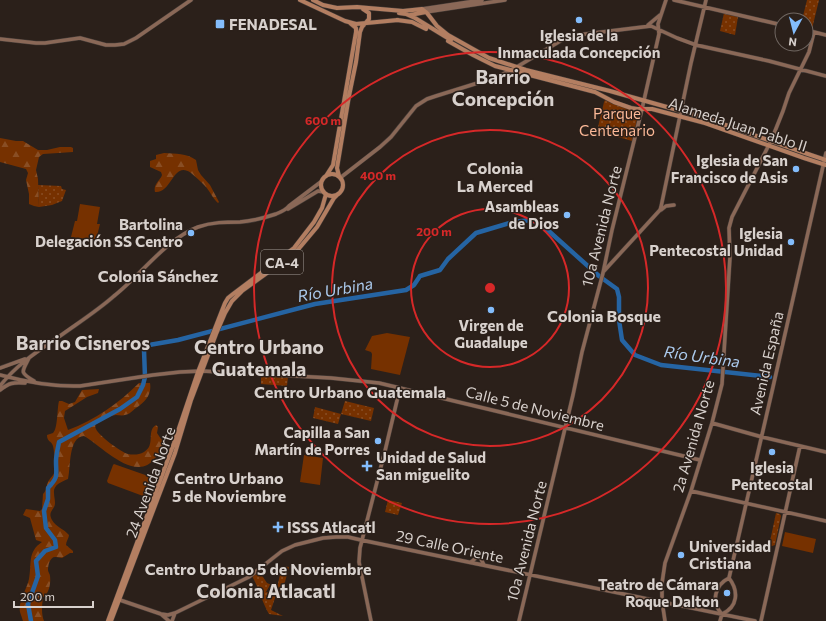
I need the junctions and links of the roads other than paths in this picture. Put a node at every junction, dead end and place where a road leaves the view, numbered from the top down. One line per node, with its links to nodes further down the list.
1 (191, 0): 26 (street)
2 (300, 0): 19 (main road)
3 (306, 0): 10 (main road)
4 (313, 0): 12 (main road)
5 (482, 0): 13 (street)
6 (505, 0): 13 (street)
7 (666, 0): 15 (street, 10a Avenida Norte)
8 (674, 0): 11 (street)
9 (706, 0): 11 (street)
10 (316, 5): 12 (main road); 18 (main road)
11 (704, 7): 20 (street); 27 (street)
12 (364, 9): 13 (main road); 14 (main road); 18 (main road)
13 (424, 10): 14 (main road); 29 (main road, Alameda Juan Pablo II)
14 (409, 15): 16 (main road); 21 (main road)
15 (661, 15): 22 (street); 23 (street, 10a Avenida Norte)
16 (403, 18): 17 (main road); 18 (main road); 21 (main road)
17 (397, 20): 18 (main road); 29 (main road, Alameda Juan Pablo II)
18 (367, 22): 19 (main road); 38 (main road, CA-4)
19 (350, 23): 37 (main road)
20 (774, 23)
21 (424, 24): 29 (main road)
22 (647, 26): 23 (street); 29 (street)
23 (658, 29): 27 (street); 32 (street, 10a Avenida Norte)
24 (814, 32): 25 (street)
25 (826, 35)
26 (0, 39)
27 (696, 45): 30 (street); 33 (street)
28 (809, 52): 30 (street, 2a Avenida Norte)
29 (515, 68): 32 (main road, Alameda Juan Pablo II); 32 (main road); 32 (main road, Alameda Juan Pablo II); 38 (street)
30 (801, 70): 31 (street); 34 (street, 2a Avenida Norte)
31 (826, 76)
32 (643, 105): 33 (main road, Alameda Juan Pablo II); 33 (main road); 33 (main road, Alameda Juan Pablo II); 45 (street, 10a Avenida Norte)
33 (681, 114): 34 (main road); 44 (street)
34 (770, 143): 36 (main road); 60 (street, 2a Avenida Norte)
35 (826, 154): 36 (street, Avenida España)
36 (825, 162): 62 (street, Avenida España)
37 (326, 176): 38 (main road); 39 (main road)
38 (340, 177): 41 (main road, CA-4)
39 (322, 181): 40 (main road); 43 (street)
40 (325, 193): 41 (main road); 43 (street); 50 (main road, CA-4)
41 (337, 195): 50 (main road, CA-4)
42 (674, 205): 44 (street)
43 (287, 209): 51 (street)
44 (660, 210): 46 (street)
45 (607, 253): 46 (street); 47 (street, 10a Avenida Norte)
46 (615, 259): 48 (street)
47 (606, 260): 48 (street); 49 (street, 10a Avenida Norte)
48 (609, 268): 49 (street)
49 (603, 273): 61 (street, 10a Avenida Norte)
50 (219, 323): 53 (main road, CA-4)
51 (30, 357): 52 (street); 55 (street); 56 (street)
52 (0, 368)
53 (200, 372): 56 (street, Calle 5 de Noviembre); 58 (street, Calle 5 de Noviembre); 75 (main road, 24 Avenida Norte / CA-4)
54 (0, 375): 55 (street, Calle 5 de Noviembre)
55 (7, 377): 56 (street, Calle 5 de Noviembre); 57 (street)
56 (36, 383): 59 (street)
57 (0, 386)
58 (400, 388): 61 (street, Calle 5 de Noviembre); 70 (street)
59 (0, 390)
60 (712, 423): 62 (street); 65 (street, 2a Avenida Norte)
61 (566, 428): 65 (street, Calle 5 de Noviembre); 73 (street, 10a Avenida Norte)
62 (762, 437): 63 (street); 67 (street, Avenida España)
63 (800, 446): 64 (street); 68 (street)
64 (826, 452)
65 (700, 460): 66 (street, 2a Avenida Norte)
66 (691, 490): 67 (street); 76 (street, 2a Avenida Norte)
67 (746, 504): 68 (street); 74 (street, Avenida España)
68 (785, 512): 69 (street); 89 (street)
69 (826, 521)
70 (362, 540): 71 (street, 29 Calle Oriente); 77 (street, 29 Calle Oriente); 84 (street)
71 (471, 562): 72 (street, 29 Calle Oriente); 72 (street)
72 (484, 565): 73 (street, 29 Calle Oriente)
73 (530, 574): 76 (street, 29 Calle Oriente); 85 (street, 10a Avenida Norte)
74 (729, 578): 79 (street); 79 (street, Avenida España)
75 (118, 599): 78 (street); 80 (main road, CA-4); 81 (main road, CA-4)
76 (662, 601): 79 (street, 29 Calle Oriente); 86 (street, 2a Avenida Norte)
77 (175, 613): 78 (street); 83 (street)
78 (162, 614): 82 (street)
79 (722, 614): 87 (street); 88 (street, 29 Calle Oriente)
80 (108, 621)
81 (111, 621)
82 (168, 621)
83 (172, 621)
84 (371, 621)
85 (519, 621)
86 (664, 621)
87 (720, 621)
88 (755, 621)
89 (761, 621)

